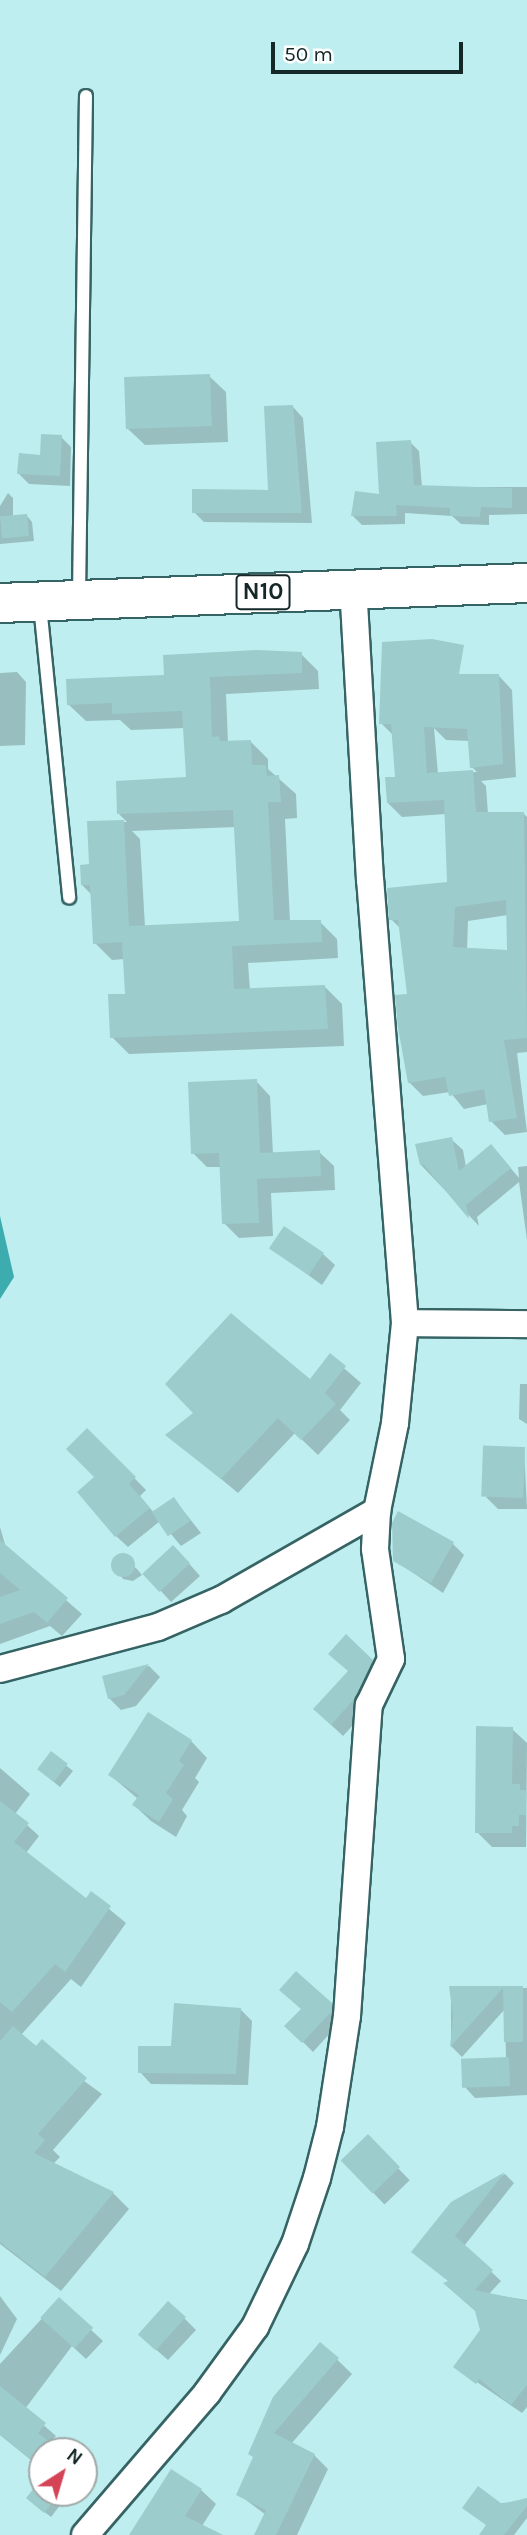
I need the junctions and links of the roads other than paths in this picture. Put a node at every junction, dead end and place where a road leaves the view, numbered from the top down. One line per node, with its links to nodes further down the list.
1 (86, 96): 4 (lane)
2 (527, 583): 3 (highway, N10)
3 (353, 588): 4 (highway, N10); 8 (street)
4 (79, 600): 5 (highway, N10)
5 (40, 601): 6 (highway, N10); 7 (lane)
6 (0, 603)
7 (69, 898)
8 (405, 1323): 9 (street); 10 (street)
9 (527, 1324)
10 (377, 1511): 11 (street); 12 (street)
11 (0, 1669)
12 (85, 2535)

